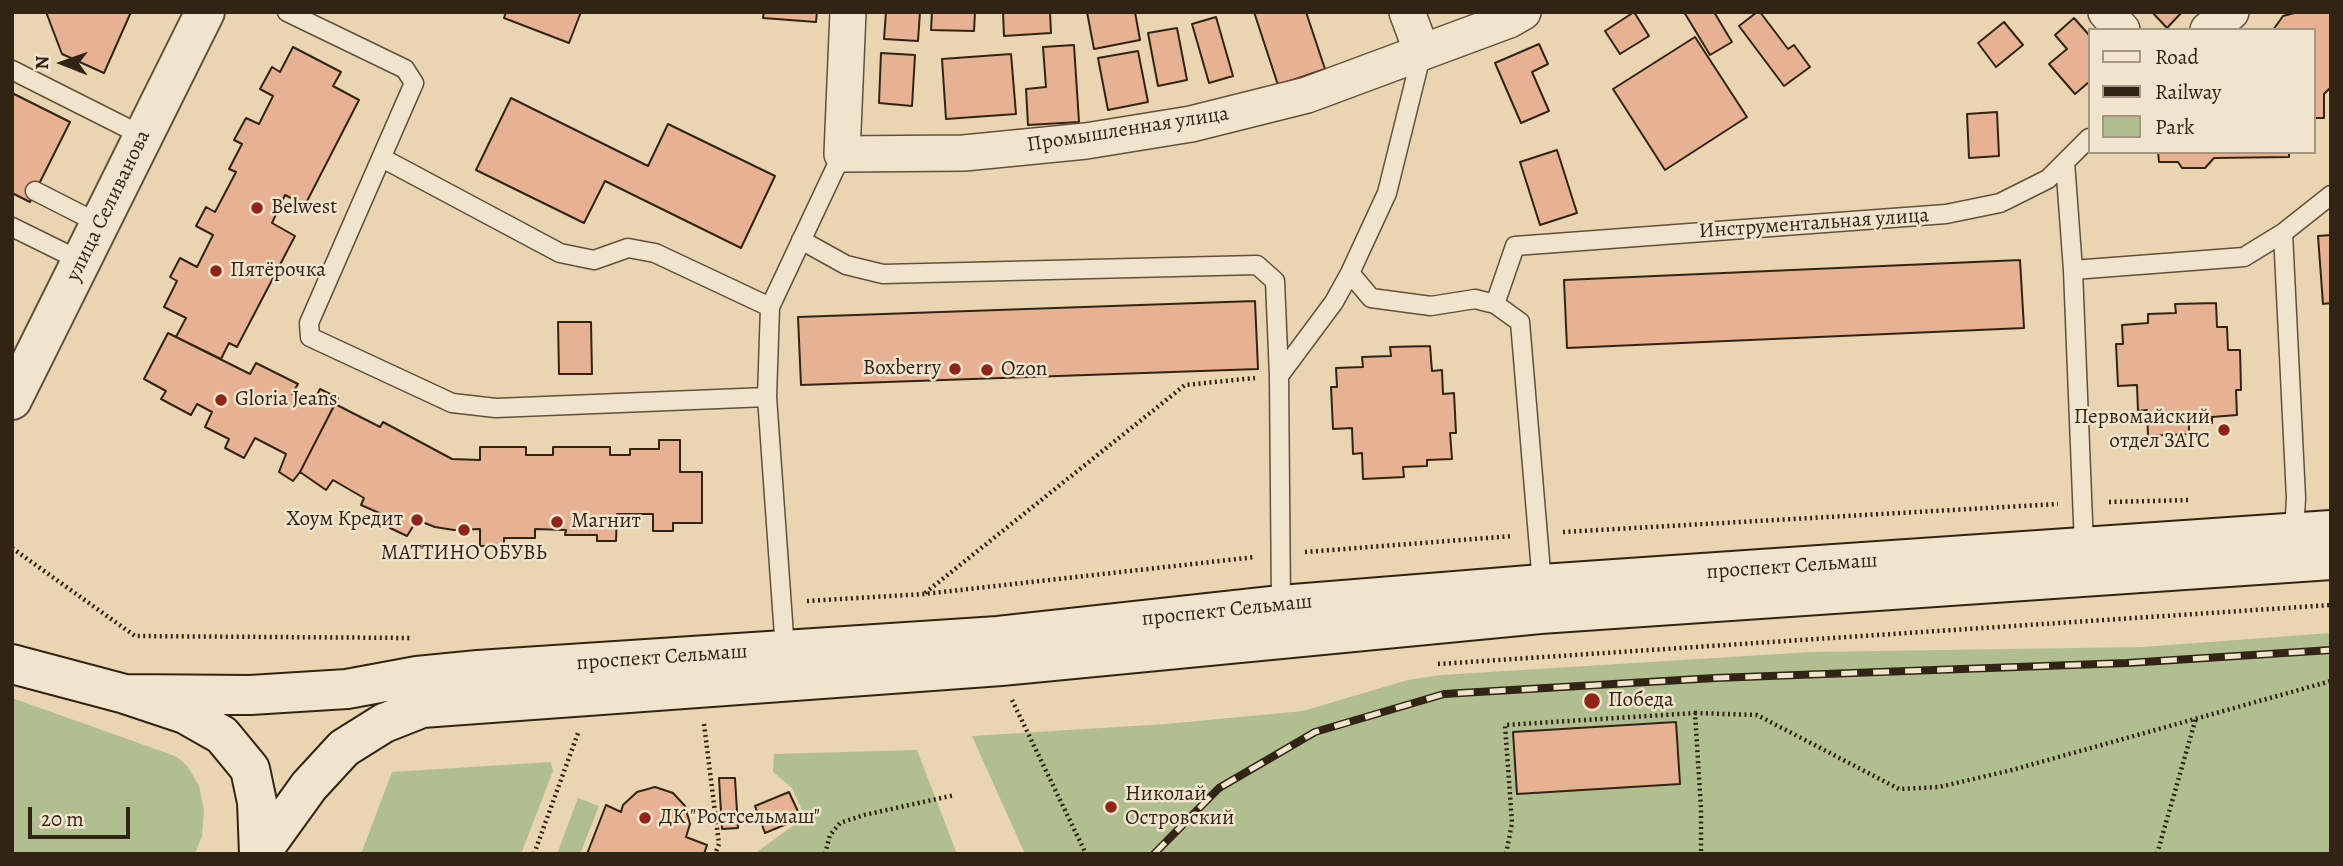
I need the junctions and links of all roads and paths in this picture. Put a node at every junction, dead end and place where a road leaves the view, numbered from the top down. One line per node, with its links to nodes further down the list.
1 (205, 12): 12 (main road, улица Селиванова)
2 (288, 12): 15 (lane)
3 (848, 12): 14 (street)
4 (1407, 12): 10 (street)
5 (1523, 12): 10 (street, Промышленная улица)
6 (2106, 12): 8 (street)
7 (2231, 12): 9 (street)
8 (2120, 28)
9 (2211, 28)
10 (1422, 52): 14 (street, Промышленная улица); 25 (lane)
11 (12, 70): 12 (lane)
12 (143, 136): 19 (main road, улица Селиванова)
13 (2088, 139): 16 (lane, Инструментальная улица)
14 (842, 154): 22 (lane)
15 (382, 158): 27 (lane); 29 (lane)
16 (2065, 162): 24 (lane); 26 (lane, Инструментальная улица)
17 (35, 191): 19 (lane)
18 (2331, 195): 21 (lane)
19 (100, 224): 23 (main road, улица Селиванова)
20 (12, 227): 23 (lane)
21 (2283, 233): 24 (lane); 31 (lane)
22 (801, 240): 27 (lane); 28 (lane)
23 (81, 261): 30 (main road, улица Селиванова)
24 (2073, 270): 32 (lane)
25 (1350, 273): 26 (lane); 28 (lane)
26 (1495, 304): 35 (lane)
27 (769, 307): 29 (lane)
28 (1279, 376): 36 (path); 37 (lane)
29 (767, 397): 40 (lane)
30 (12, 400)
31 (2313, 531): 32 (main road, проспект Сельмаш)
32 (2084, 546): 35 (main road, проспект Сельмаш)
33 (12, 548): 39 (path)
34 (2331, 560): 44 (main road, проспект Сельмаш)
35 (1542, 584): 37 (main road, проспект Сельмаш)
36 (924, 594)
37 (1281, 605): 40 (main road, проспект Сельмаш)
38 (2331, 605): 42 (path)
39 (421, 638)
40 (785, 650): 45 (main road, проспект Сельмаш)
41 (12, 664): 45 (main road)
42 (1437, 664)
43 (2331, 681): 48 (path)
44 (1004, 689): 46 (path); 52 (main road, проспект Сельмаш); 56 (path)
45 (125, 694): 52 (main road)
46 (1026, 699)
47 (1696, 712): 48 (path); 57 (path); 58 (path)
48 (2196, 718): 59 (path)
49 (704, 723): 54 (path)
50 (579, 730): 53 (path)
51 (955, 795): 55 (path)
52 (260, 854)
53 (534, 854)
54 (715, 854)
55 (825, 854)
56 (1086, 854)
57 (1506, 854)
58 (1701, 854)
59 (2157, 854)

